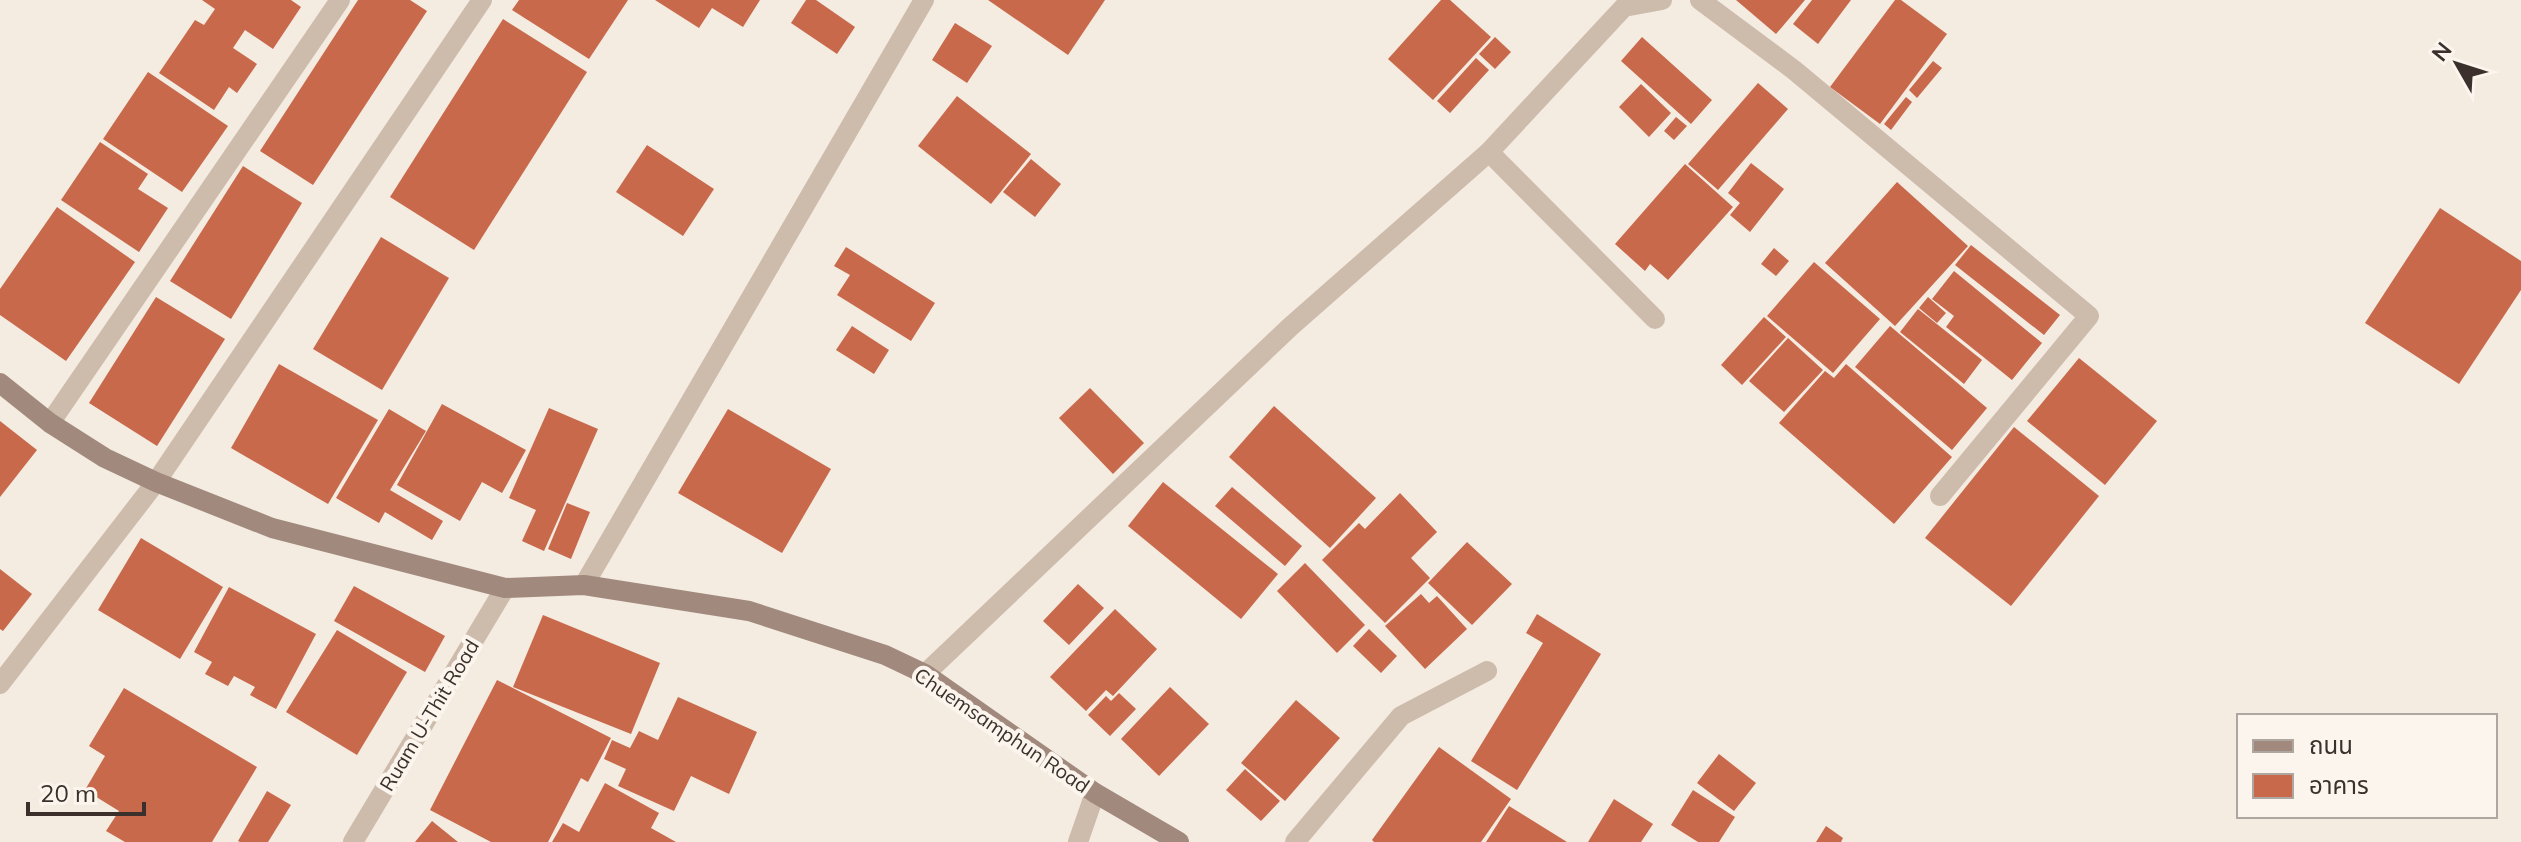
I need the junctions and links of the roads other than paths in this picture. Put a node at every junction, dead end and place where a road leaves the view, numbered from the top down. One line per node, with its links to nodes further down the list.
1 (340, 0): 9 (street)
2 (482, 0): 10 (street)
3 (924, 0): 12 (street)
4 (1662, 0): 6 (street)
5 (1700, 0): 11 (street)
6 (1489, 152): 7 (street); 15 (street)
7 (1655, 319)
8 (0, 383): 9 (street, Chuemsamphun Road)
9 (50, 423): 10 (street, Chuemsamphun Road)
10 (156, 482): 13 (street, Chuemsamphun Road); 16 (street)
11 (1940, 496)
12 (584, 585): 13 (street, Chuemsamphun Road); 15 (street, Chuemsamphun Road)
13 (505, 588): 18 (street, Ruam U-Thit Road)
14 (1487, 671): 21 (street)
15 (925, 674): 17 (street, Chuemsamphun Road)
16 (0, 684)
17 (1095, 793): 19 (street); 20 (street, Chuemsamphun Road)
18 (353, 842)
19 (1078, 842)
20 (1179, 842)
21 (1295, 842)

